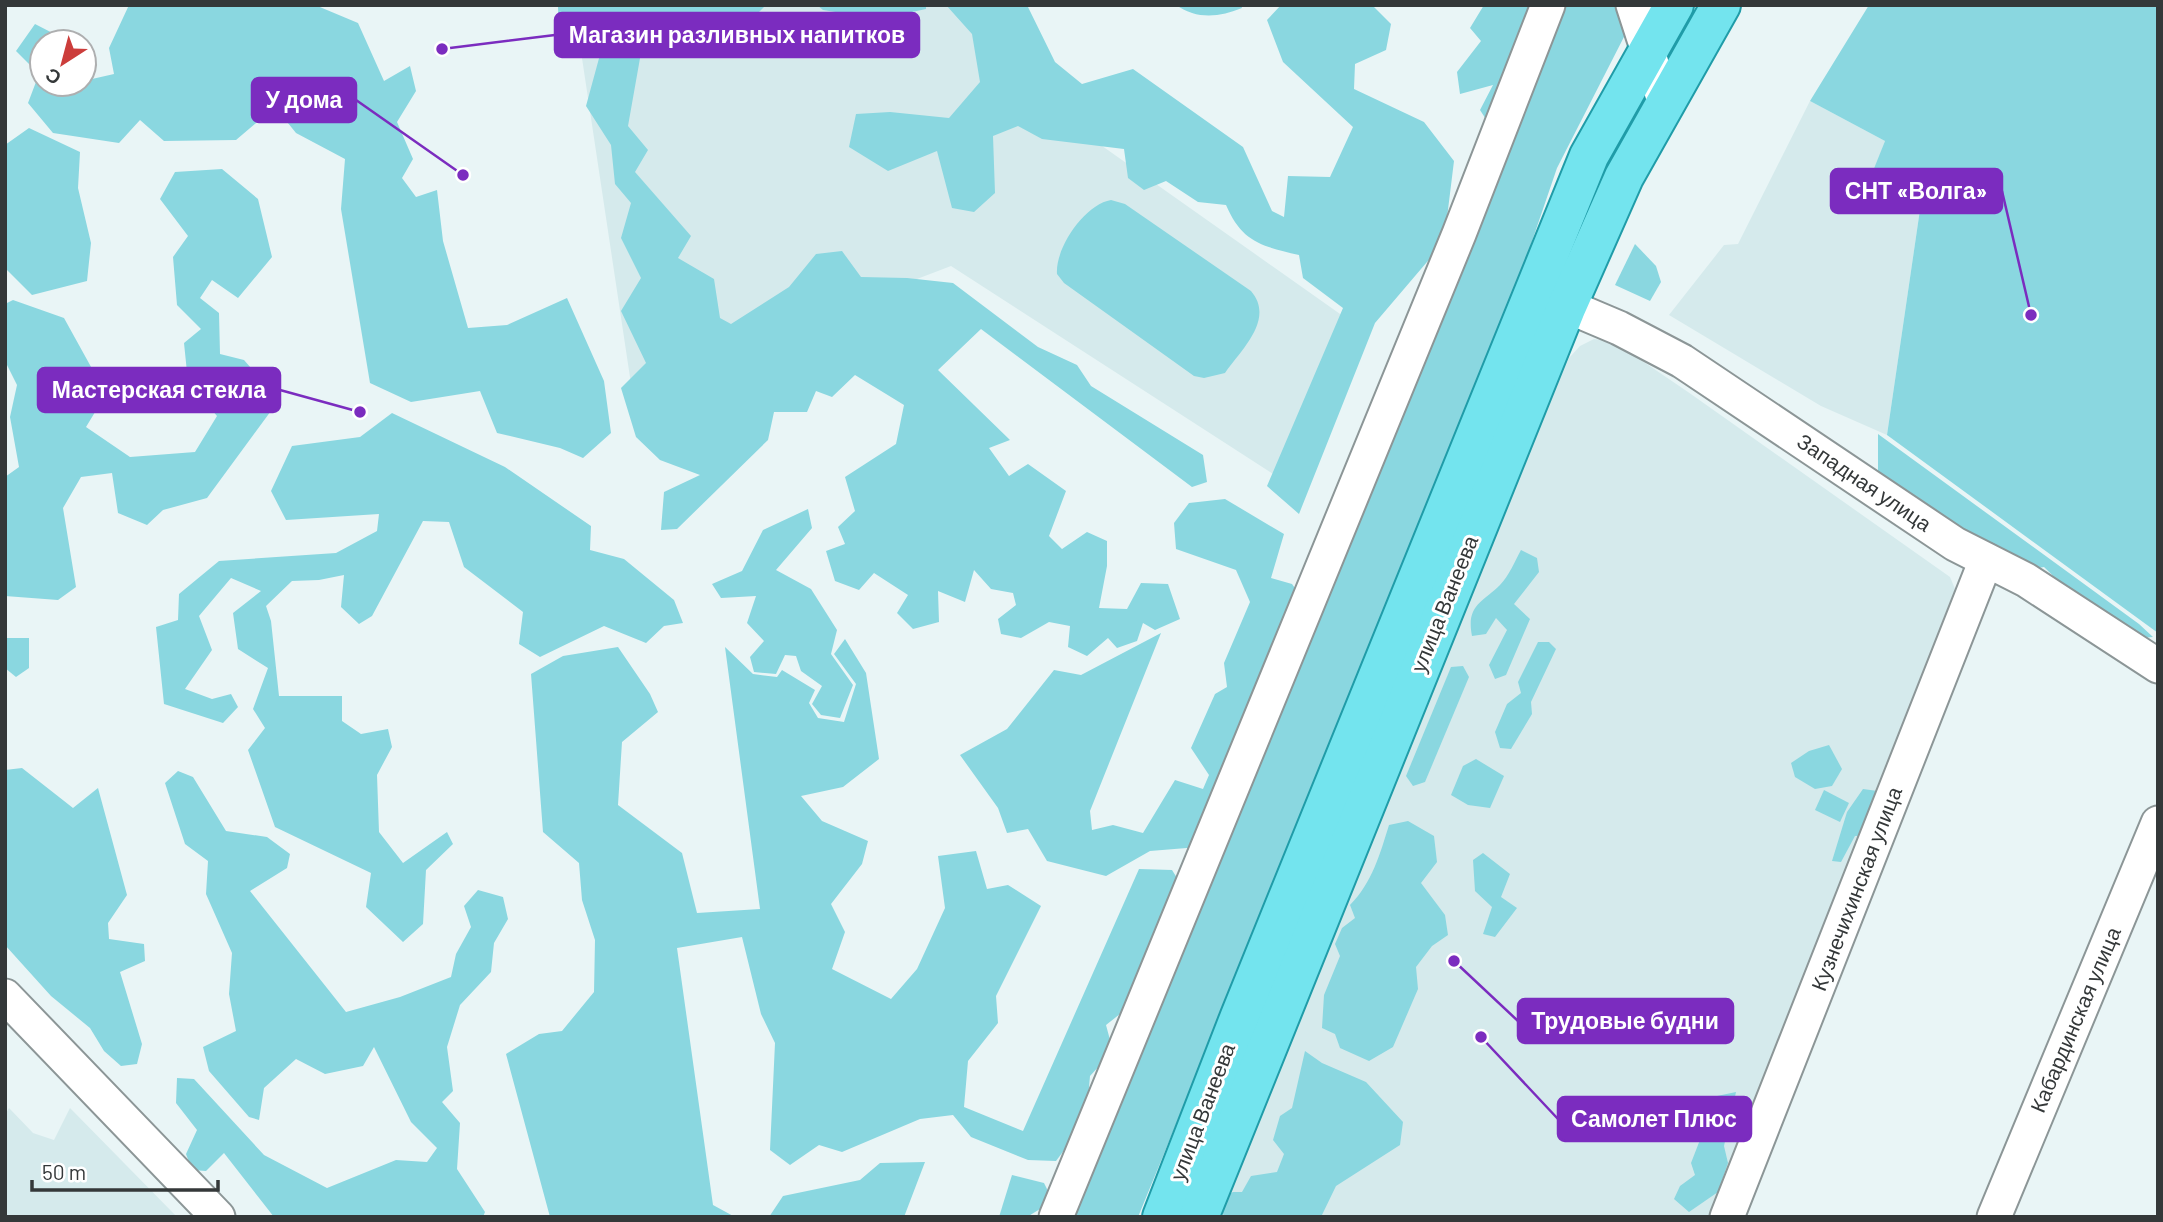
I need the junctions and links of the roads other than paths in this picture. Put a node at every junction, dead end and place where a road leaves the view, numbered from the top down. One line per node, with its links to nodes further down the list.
1 (1548, 5): 13 (street)
2 (1633, 5): 5 (street)
3 (1674, 5): 5 (main road, улица Ванеева)
4 (1721, 5): 6 (main road, улица Ванеева)
5 (1647, 48): 6 (street); 14 (main road, улица Ванеева)
6 (1664, 101): 7 (main road, улица Ванеева)
7 (1567, 306): 8 (street, Западная улица); 15 (main road, улица Ванеева)
8 (1986, 561): 9 (street, Западная улица); 16 (street, Кузнечихинская улица)
9 (2158, 666)
10 (2158, 823): 17 (street, Кабардинская улица)
11 (5, 996): 12 (street)
12 (218, 1217)
13 (1056, 1217)
14 (1162, 1217)
15 (1199, 1217)
16 (1727, 1217)
17 (1994, 1217)

